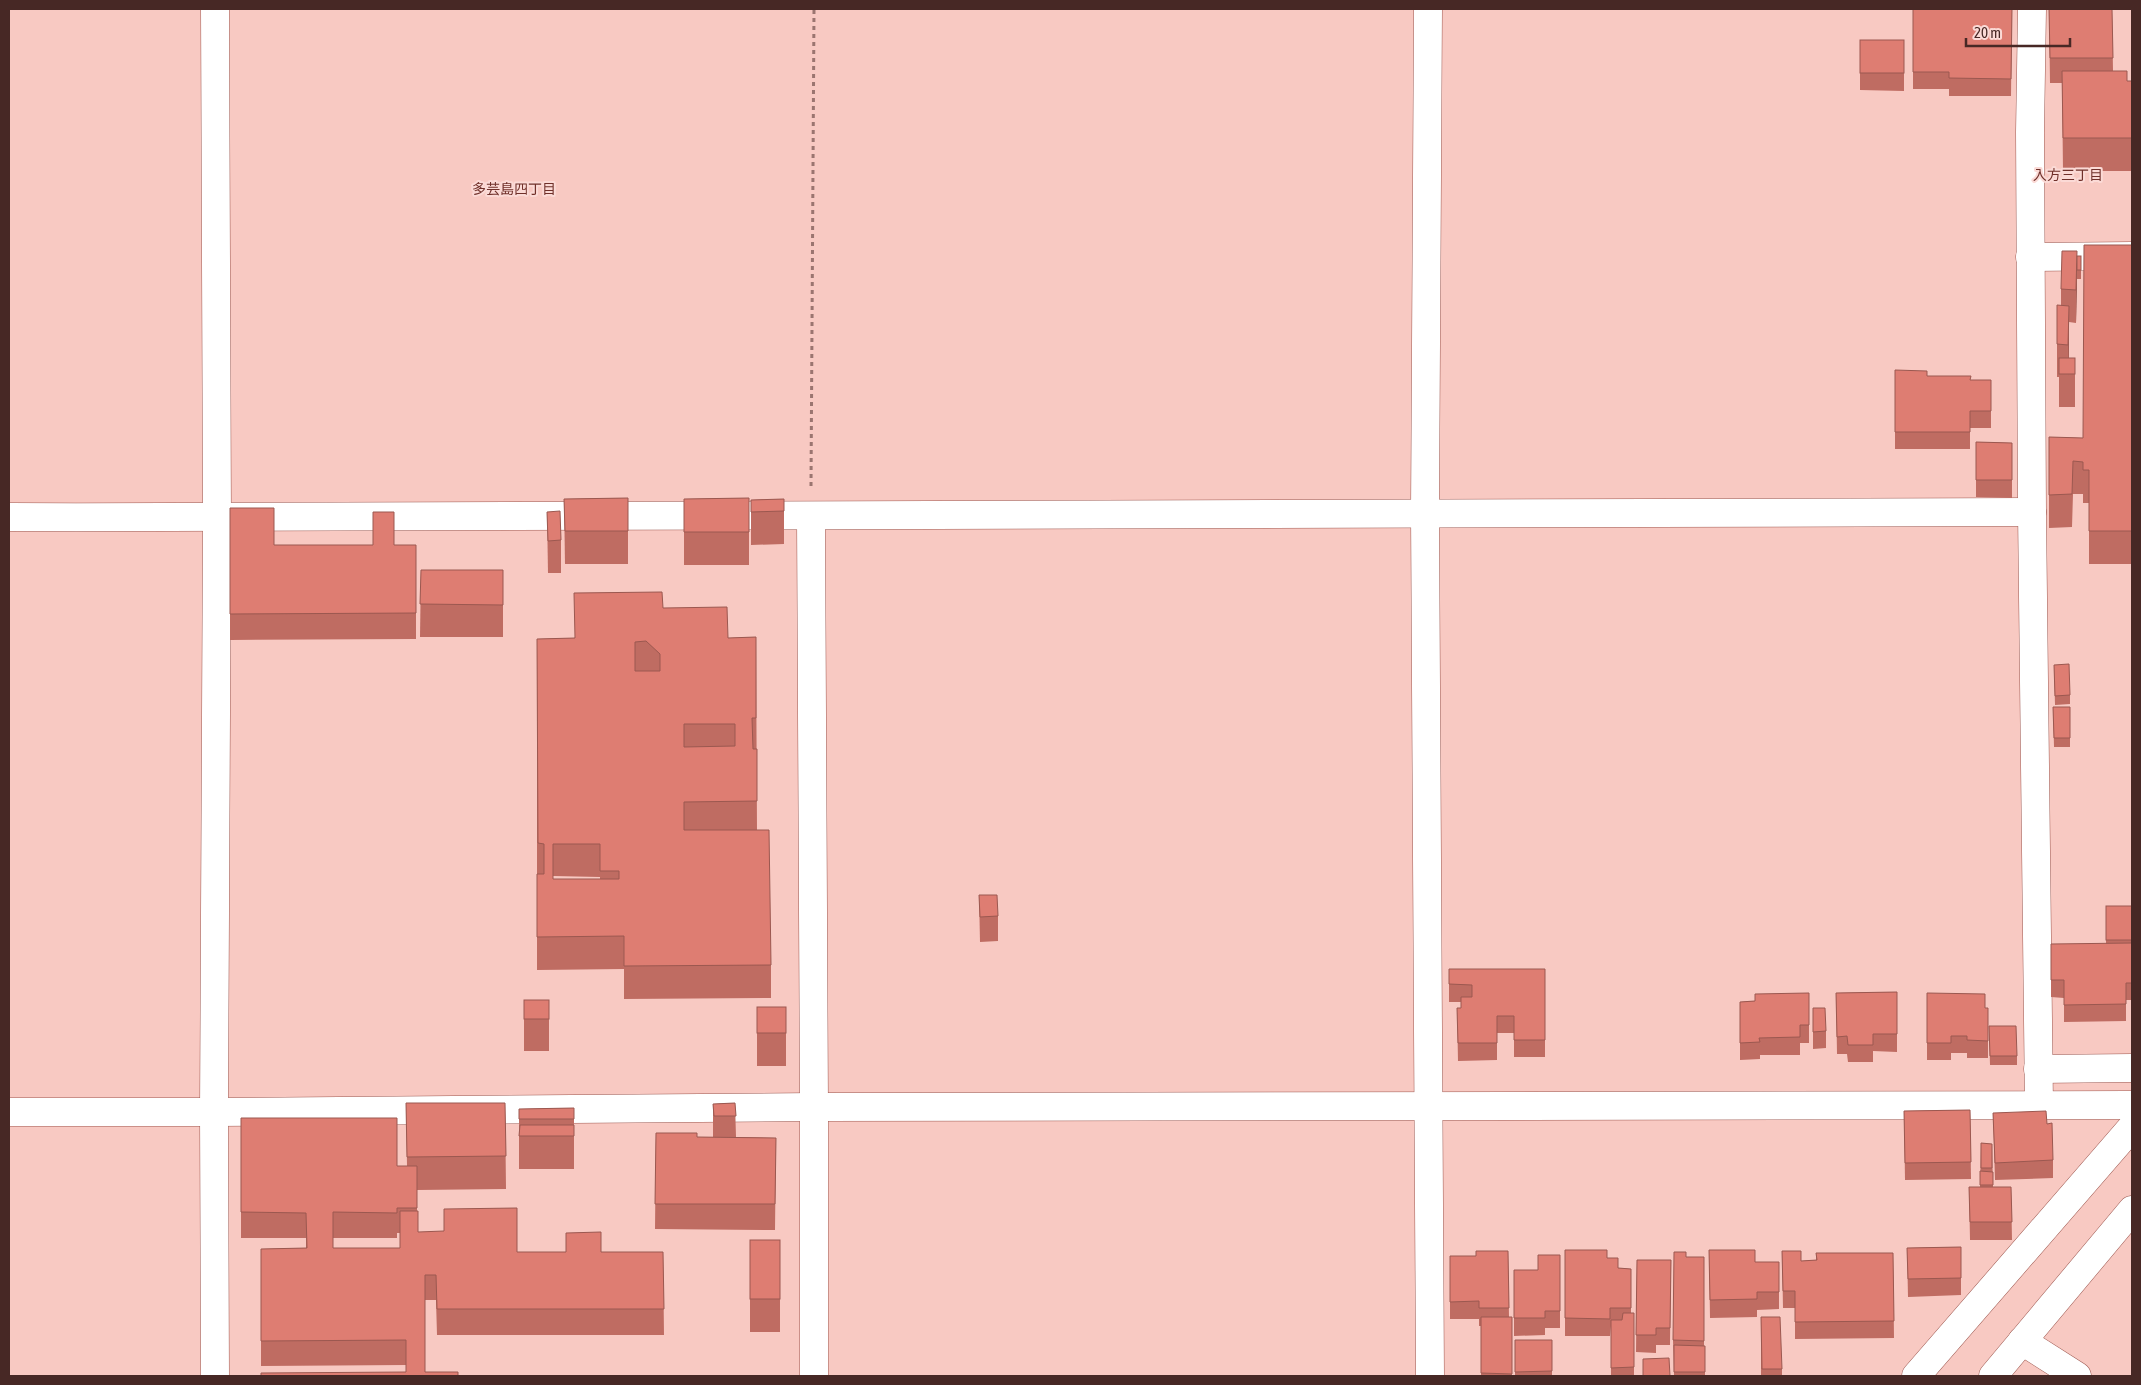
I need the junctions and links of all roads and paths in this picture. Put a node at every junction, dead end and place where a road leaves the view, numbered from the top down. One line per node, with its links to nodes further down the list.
1 (215, 9): 10 (street)
2 (814, 9): 11 (path)
3 (1428, 9): 8 (street)
4 (2032, 9): 6 (street)
5 (2132, 256): 6 (street)
6 (2030, 257): 7 (street)
7 (2032, 512): 8 (street); 13 (street)
8 (1425, 513): 11 (street); 14 (street)
9 (9, 517): 10 (street)
10 (217, 518): 11 (street); 19 (street)
11 (810, 518): 17 (street)
12 (2132, 1068): 13 (street)
13 (2038, 1070): 15 (street)
14 (1429, 1105): 15 (street); 17 (street); 25 (street)
15 (2039, 1105): 16 (street)
16 (2132, 1105)
17 (814, 1107): 19 (street); 24 (street)
18 (9, 1112): 19 (street)
19 (214, 1112): 23 (street)
20 (2132, 1127): 26 (street)
21 (2132, 1210): 22 (street)
22 (2022, 1342): 27 (street); 28 (street)
23 (214, 1376)
24 (814, 1376)
25 (1430, 1376)
26 (1916, 1376)
27 (1993, 1376)
28 (2078, 1376)

